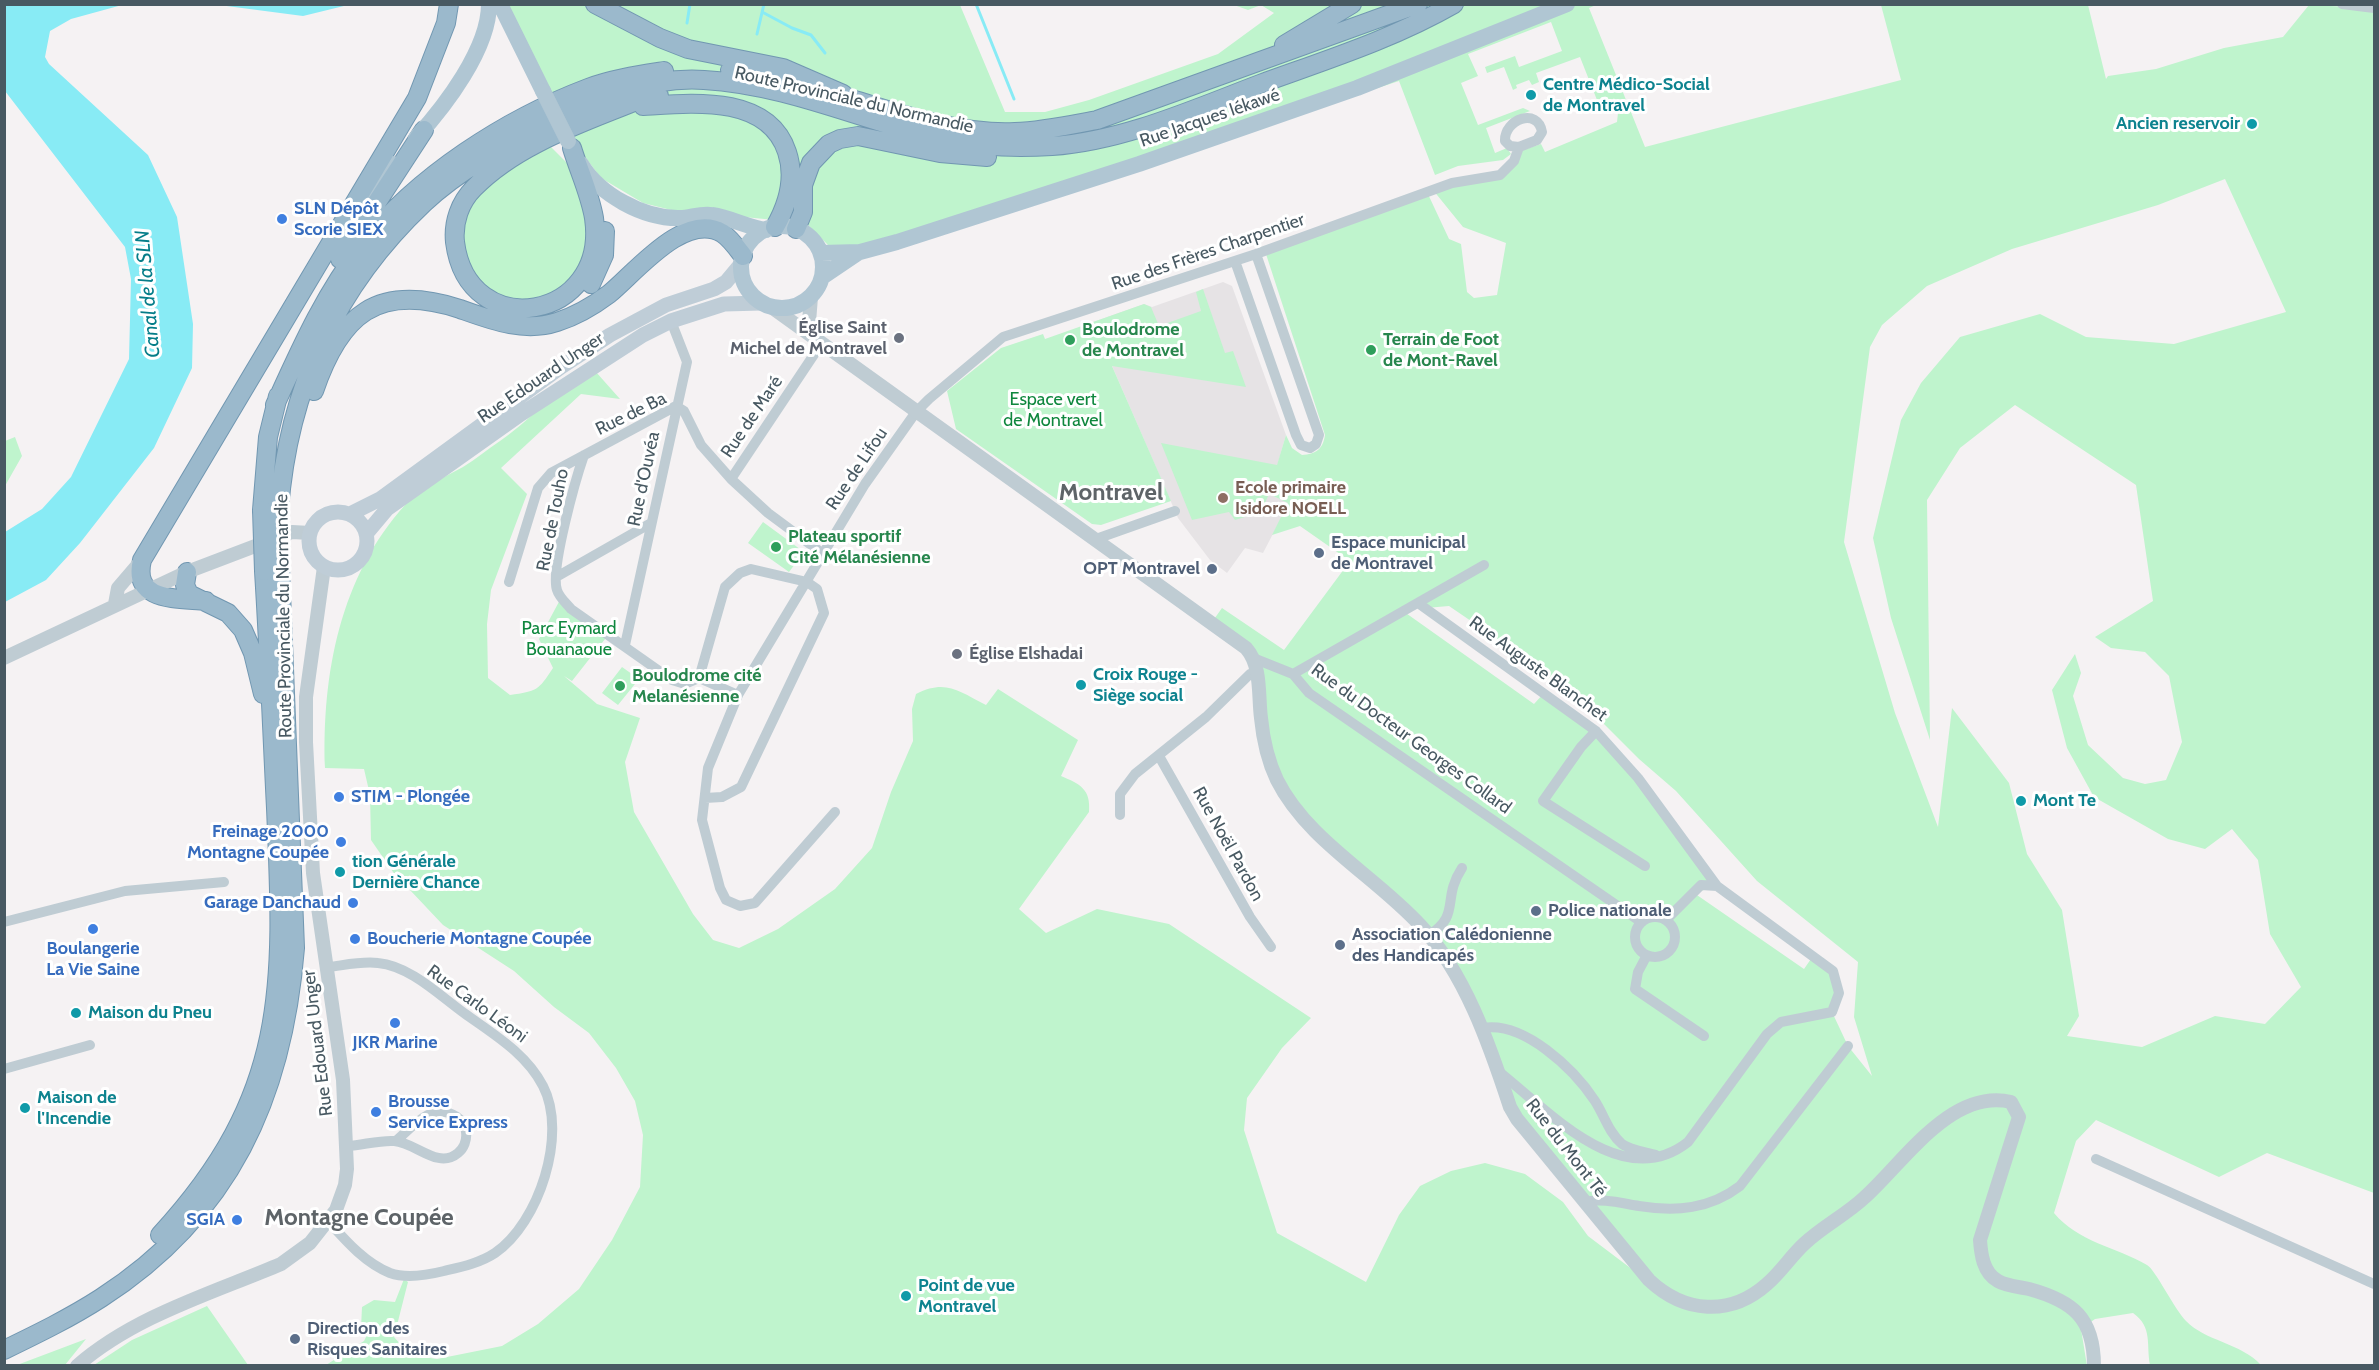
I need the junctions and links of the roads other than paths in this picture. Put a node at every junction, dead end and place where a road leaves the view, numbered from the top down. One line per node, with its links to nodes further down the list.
1 (449, 4): 22 (highway)
2 (489, 4): 15 (main road)
3 (500, 4): 16 (main road, bridge)
4 (596, 4): 12 (highway)
5 (1352, 4): 11 (highway)
6 (1418, 4): 11 (highway, Route Provinciale du Normandie)
7 (1454, 4): 17 (highway)
8 (1567, 4): 23 (main road, Rue Jacques Iékawé)
9 (2342, 4): 10 (street)
10 (2374, 8)
11 (1206, 82): 12 (highway, Route Provinciale du Normandie)
12 (857, 100): 34 (highway, Route Provinciale du Normandie)
13 (623, 107): 14 (highway); 16 (highway); 20 (highway)
14 (891, 124): 17 (highway, Route Provinciale du Normandie); 39 (highway, Route Provinciale du Normandie)
15 (424, 130): 22 (main road); 34 (highway)
16 (570, 145): 19 (main road)
17 (1050, 146): 21 (highway)
18 (1519, 147): 25 (street, Rue des Frères Charpentier)
19 (589, 179): 20 (main road); 31 (highway)
20 (770, 229): 21 (main road); 26 (main road)
21 (796, 229): 24 (main road)
22 (338, 234): 48 (highway)
23 (860, 252): 24 (main road, Rue Jacques Iékawé); 28 (main road, Rue Jacques Iékawé)
24 (821, 253): 28 (main road)
25 (1256, 254): 27 (street, Rue des Frères Charpentier); 27 (street)
26 (742, 260): 30 (main road); 31 (highway); 42 (main road, Rue Edouard Unger)
27 (1235, 261): 36 (street, Rue des Frères Charpentier)
28 (822, 277): 29 (main road)
29 (811, 297): 30 (main road); 33 (street)
30 (766, 305): 32 (main road, Rue Edouard Unger); 33 (street, Rue du Docteur Georges Collard)
31 (457, 308): 39 (highway)
32 (671, 321): 35 (street, Rue d'Ouvéa); 45 (main road, Rue Edouard Unger)
33 (817, 339): 36 (street, Rue du Docteur Georges Collard); 38 (street, Rue de Maré)
34 (275, 405): 40 (highway)
35 (676, 406): 37 (street, Rue de Ba); 38 (street, Rue de Ba); 43 (street, Rue d'Ouvéa)
36 (916, 412): 46 (street, Rue du Docteur Georges Collard); 47 (street, Rue de Lifou)
37 (584, 455): 53 (street, Rue de Touho); 54 (street, Rue de Ba)
38 (731, 480): 47 (street, Rue de Ba)
39 (280, 489): 40 (highway, Route Provinciale du Normandie)
40 (271, 510): 51 (highway, Route Provinciale du Normandie, bridge)
41 (1175, 511): 46 (street)
42 (350, 514): 44 (main road); 45 (main road)
43 (651, 523): 53 (street); 60 (street, Rue d'Ouvéa)
44 (310, 533): 50 (main road); 52 (street)
45 (366, 534): 50 (main road)
46 (1096, 540): 62 (street, Rue du Docteur Georges Collard)
47 (822, 553): 55 (street, Rue de Lifou)
48 (142, 560): 56 (highway); 59 (street)
49 (1484, 565): 58 (street)
50 (324, 567): 83 (street, Rue Edouard Unger)
51 (272, 569): 68 (highway, Route Provinciale du Normandie); 98 (highway, Route Provinciale du Normandie)
52 (187, 572): 56 (street); 57 (highway)
53 (558, 576): 60 (street, Rue de Touho)
54 (509, 582)
55 (807, 582): 65 (street); 66 (street, Rue de Lifou); 70 (street)
56 (147, 590): 57 (highway); 59 (street)
57 (206, 601): 68 (highway)
58 (1418, 603): 64 (street); 67 (street, Rue Auguste Blanchet)
59 (115, 604): 61 (street)
60 (625, 645): 65 (street, Rue de Touho)
61 (4, 658)
62 (1253, 658): 63 (street, Rue du Mont Té); 64 (street, Rue du Docteur Georges Collard)
63 (1257, 673): 69 (street); 80 (street, Rue du Mont Té)
64 (1293, 674): 79 (street, Rue du Docteur Georges Collard)
65 (699, 678): 66 (street, Rue de Touho)
66 (738, 695): 70 (street, Rue de Lifou)
67 (1596, 731): 73 (street); 76 (street, Rue Auguste Blanchet)
68 (272, 743): 97 (highway, Route Provinciale du Normandie)
69 (1159, 756): 72 (street); 81 (street, Rue Noël Pardon)
70 (705, 798): 71 (street, Rue de Lifou)
71 (835, 812)
72 (1120, 815)
73 (1645, 866)
74 (1462, 868): 80 (street)
75 (224, 882): 78 (street)
76 (1717, 886): 77 (street); 92 (street, Rue Auguste Blanchet)
77 (1666, 920): 79 (street); 82 (street)
78 (4, 922)
79 (1641, 922): 82 (street)
80 (1428, 936): 84 (street, Rue du Mont Té)
81 (1271, 947)
82 (1647, 955): 85 (street)
83 (329, 967): 91 (street, Rue Edouard Unger); 95 (street, Rue Carlo Léoni)
84 (1483, 1028): 89 (street, Rue du Mont Té); 92 (street)
85 (1704, 1036)
86 (90, 1045): 88 (street)
87 (1848, 1046): 94 (street)
88 (4, 1069)
89 (1498, 1071): 92 (street); 94 (street, Rue du Mont Té)
90 (396, 1141): 90 (street); 91 (street)
91 (348, 1146): 95 (street, Rue Edouard Unger)
92 (1662, 1157)
93 (2096, 1159): 96 (street)
94 (1584, 1202): 100 (street, Rue du Mont Té)
95 (328, 1221): 99 (street, Rue Edouard Unger)
96 (2374, 1284)
97 (4, 1338)
98 (4, 1350)
99 (77, 1365)
100 (2094, 1365)

